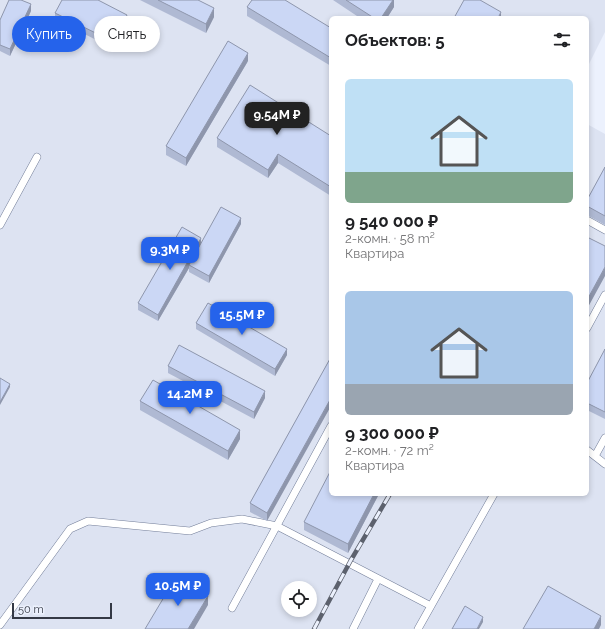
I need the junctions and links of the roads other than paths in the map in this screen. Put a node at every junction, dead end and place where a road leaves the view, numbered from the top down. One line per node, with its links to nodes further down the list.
1 (37, 157): 3 (lane)
2 (589, 221): 4 (lane)
3 (0, 225)
4 (605, 230)
5 (605, 295): 6 (lane)
6 (589, 324)
7 (329, 430): 13 (lane)
8 (605, 438): 10 (lane)
9 (589, 452): 10 (lane)
10 (595, 456): 11 (lane)
11 (605, 464)
12 (493, 496): 15 (lane)
13 (277, 526): 14 (lane); 16 (lane); 17 (lane)
14 (378, 579): 15 (lane); 18 (lane)
15 (431, 606): 19 (lane)
16 (232, 608)
17 (0, 625)
18 (353, 629)
19 (418, 629)

